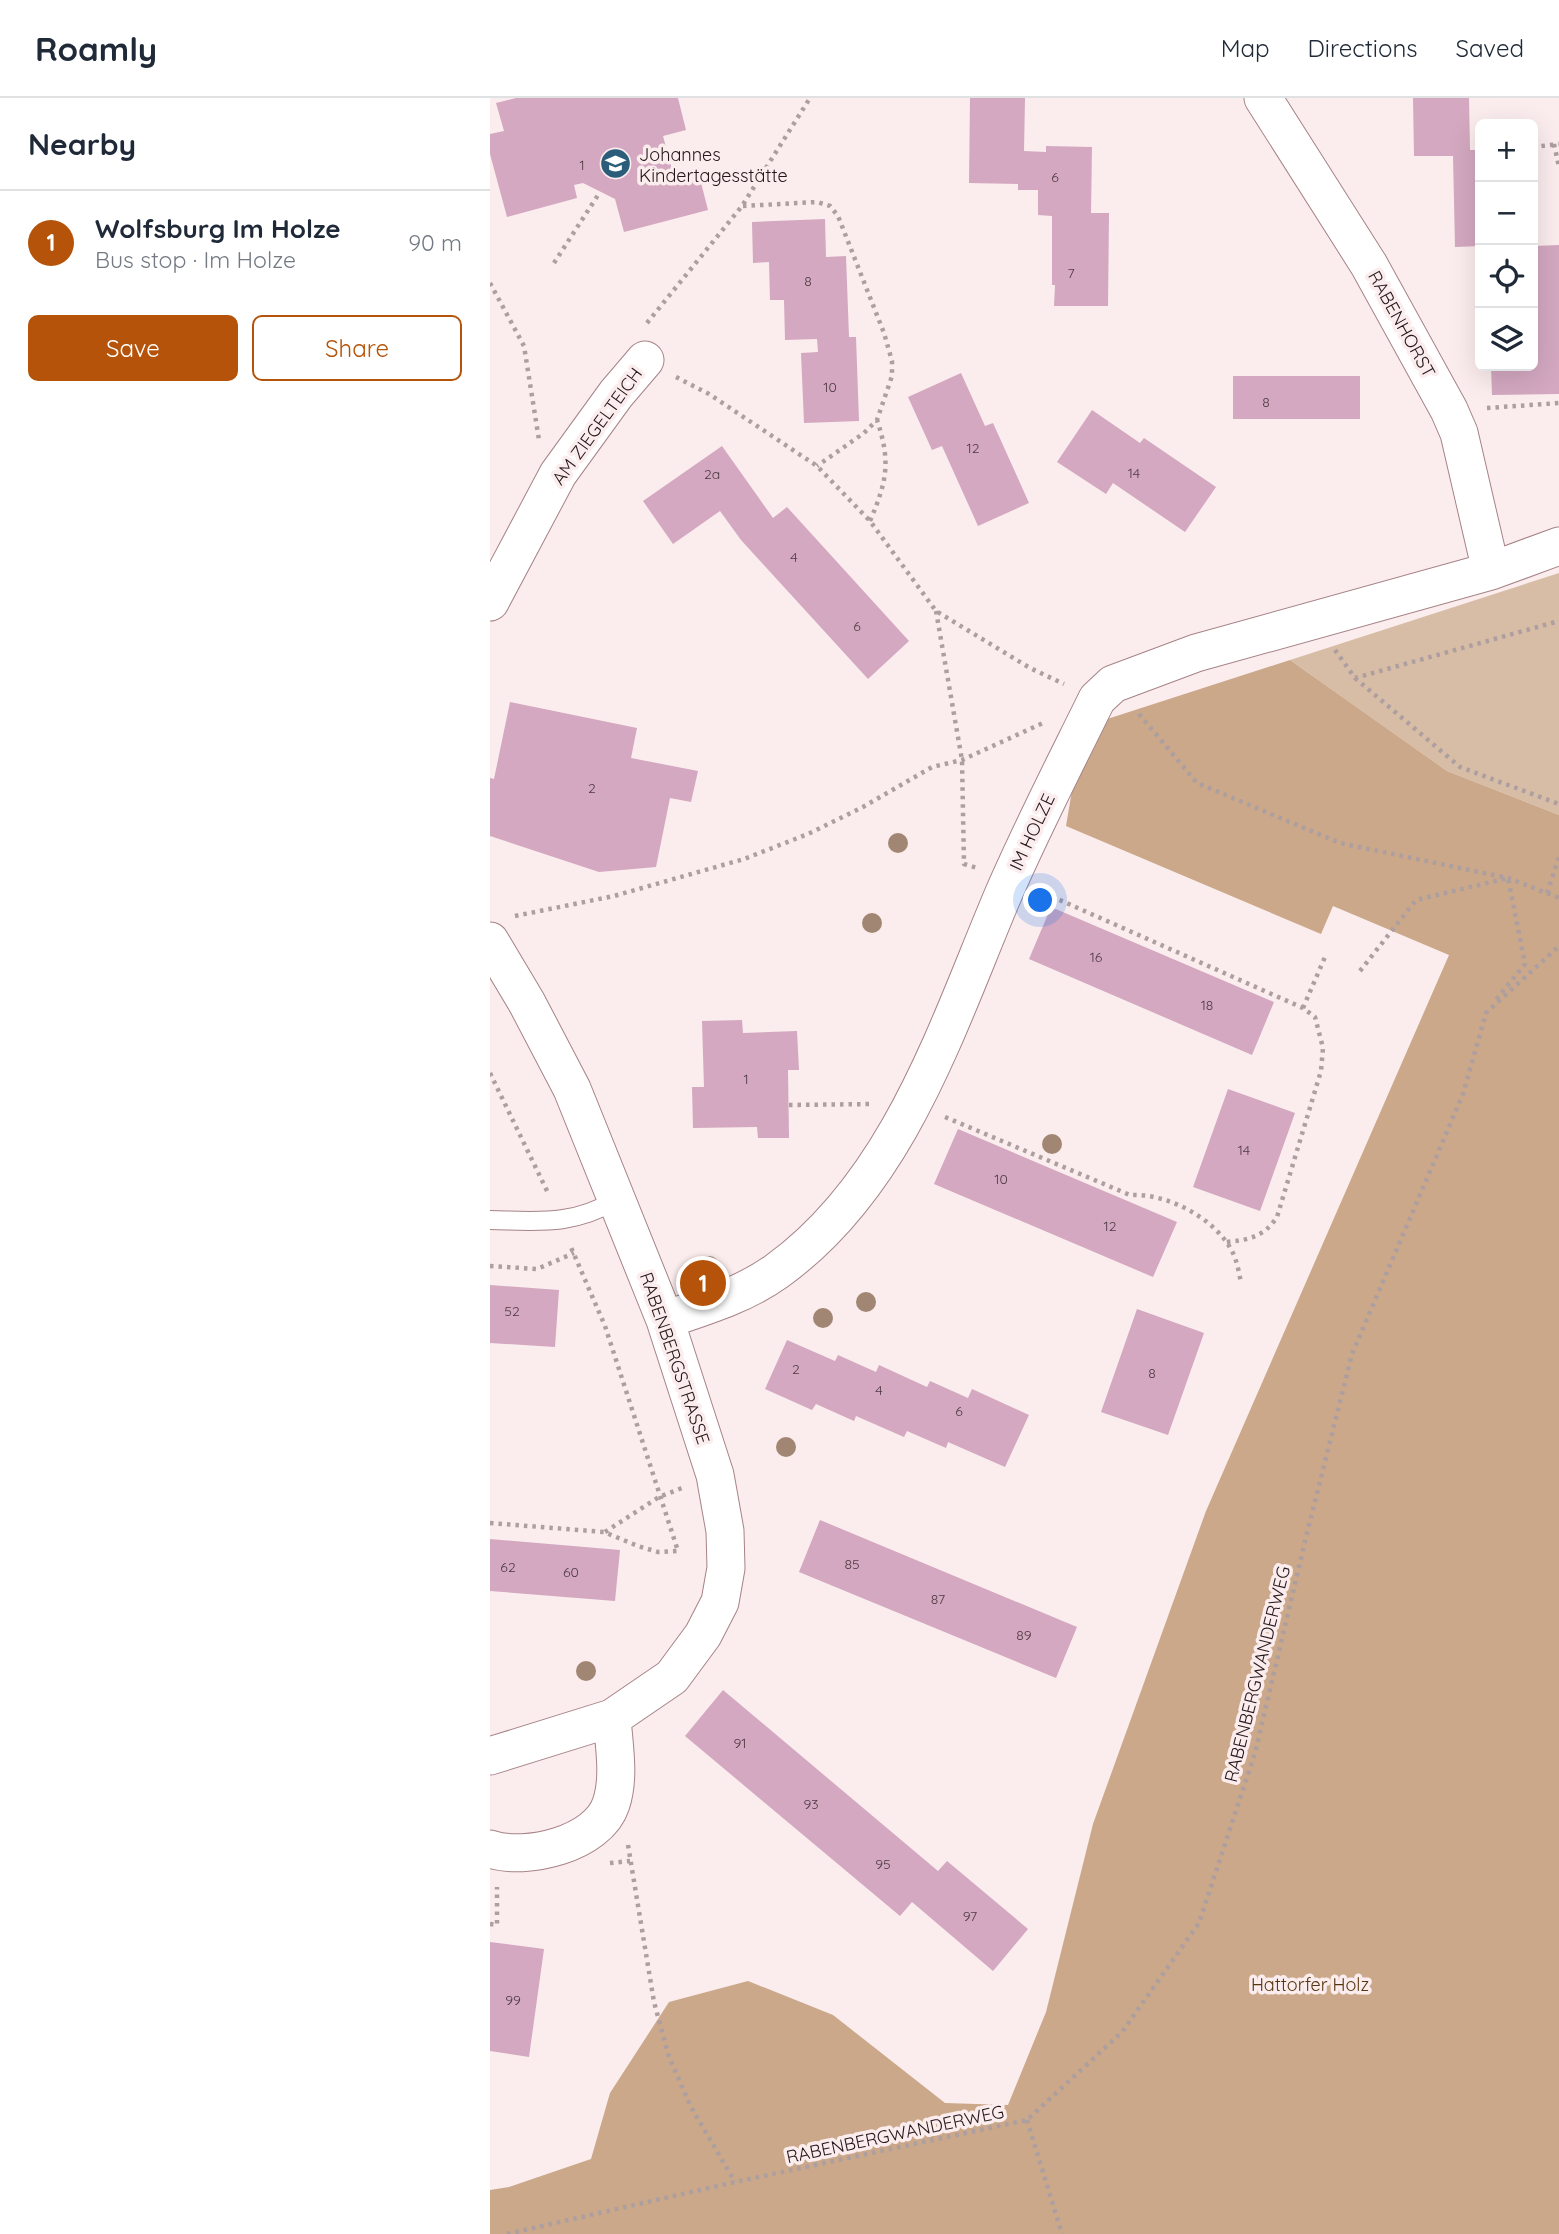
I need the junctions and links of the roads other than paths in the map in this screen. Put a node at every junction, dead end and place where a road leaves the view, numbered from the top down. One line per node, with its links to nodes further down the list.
1 (1264, 98): 4 (street, RABENHORST)
2 (645, 360): 5 (street, AM ZIEGELTEICH)
3 (1559, 546): 4 (street)
4 (1491, 571): 9 (street, IM HOLZE)
5 (490, 602)
6 (497, 929): 7 (street, RABENBERGSTRASSE)
7 (616, 1200): 8 (lane); 9 (street, RABENBERGSTRASSE)
8 (490, 1220)
9 (666, 1320): 10 (street, RABENBERGSTRASSE)
10 (612, 1718): 11 (street, RABENBERGSTRASSE); 12 (street)
11 (490, 1756)
12 (490, 1849)

